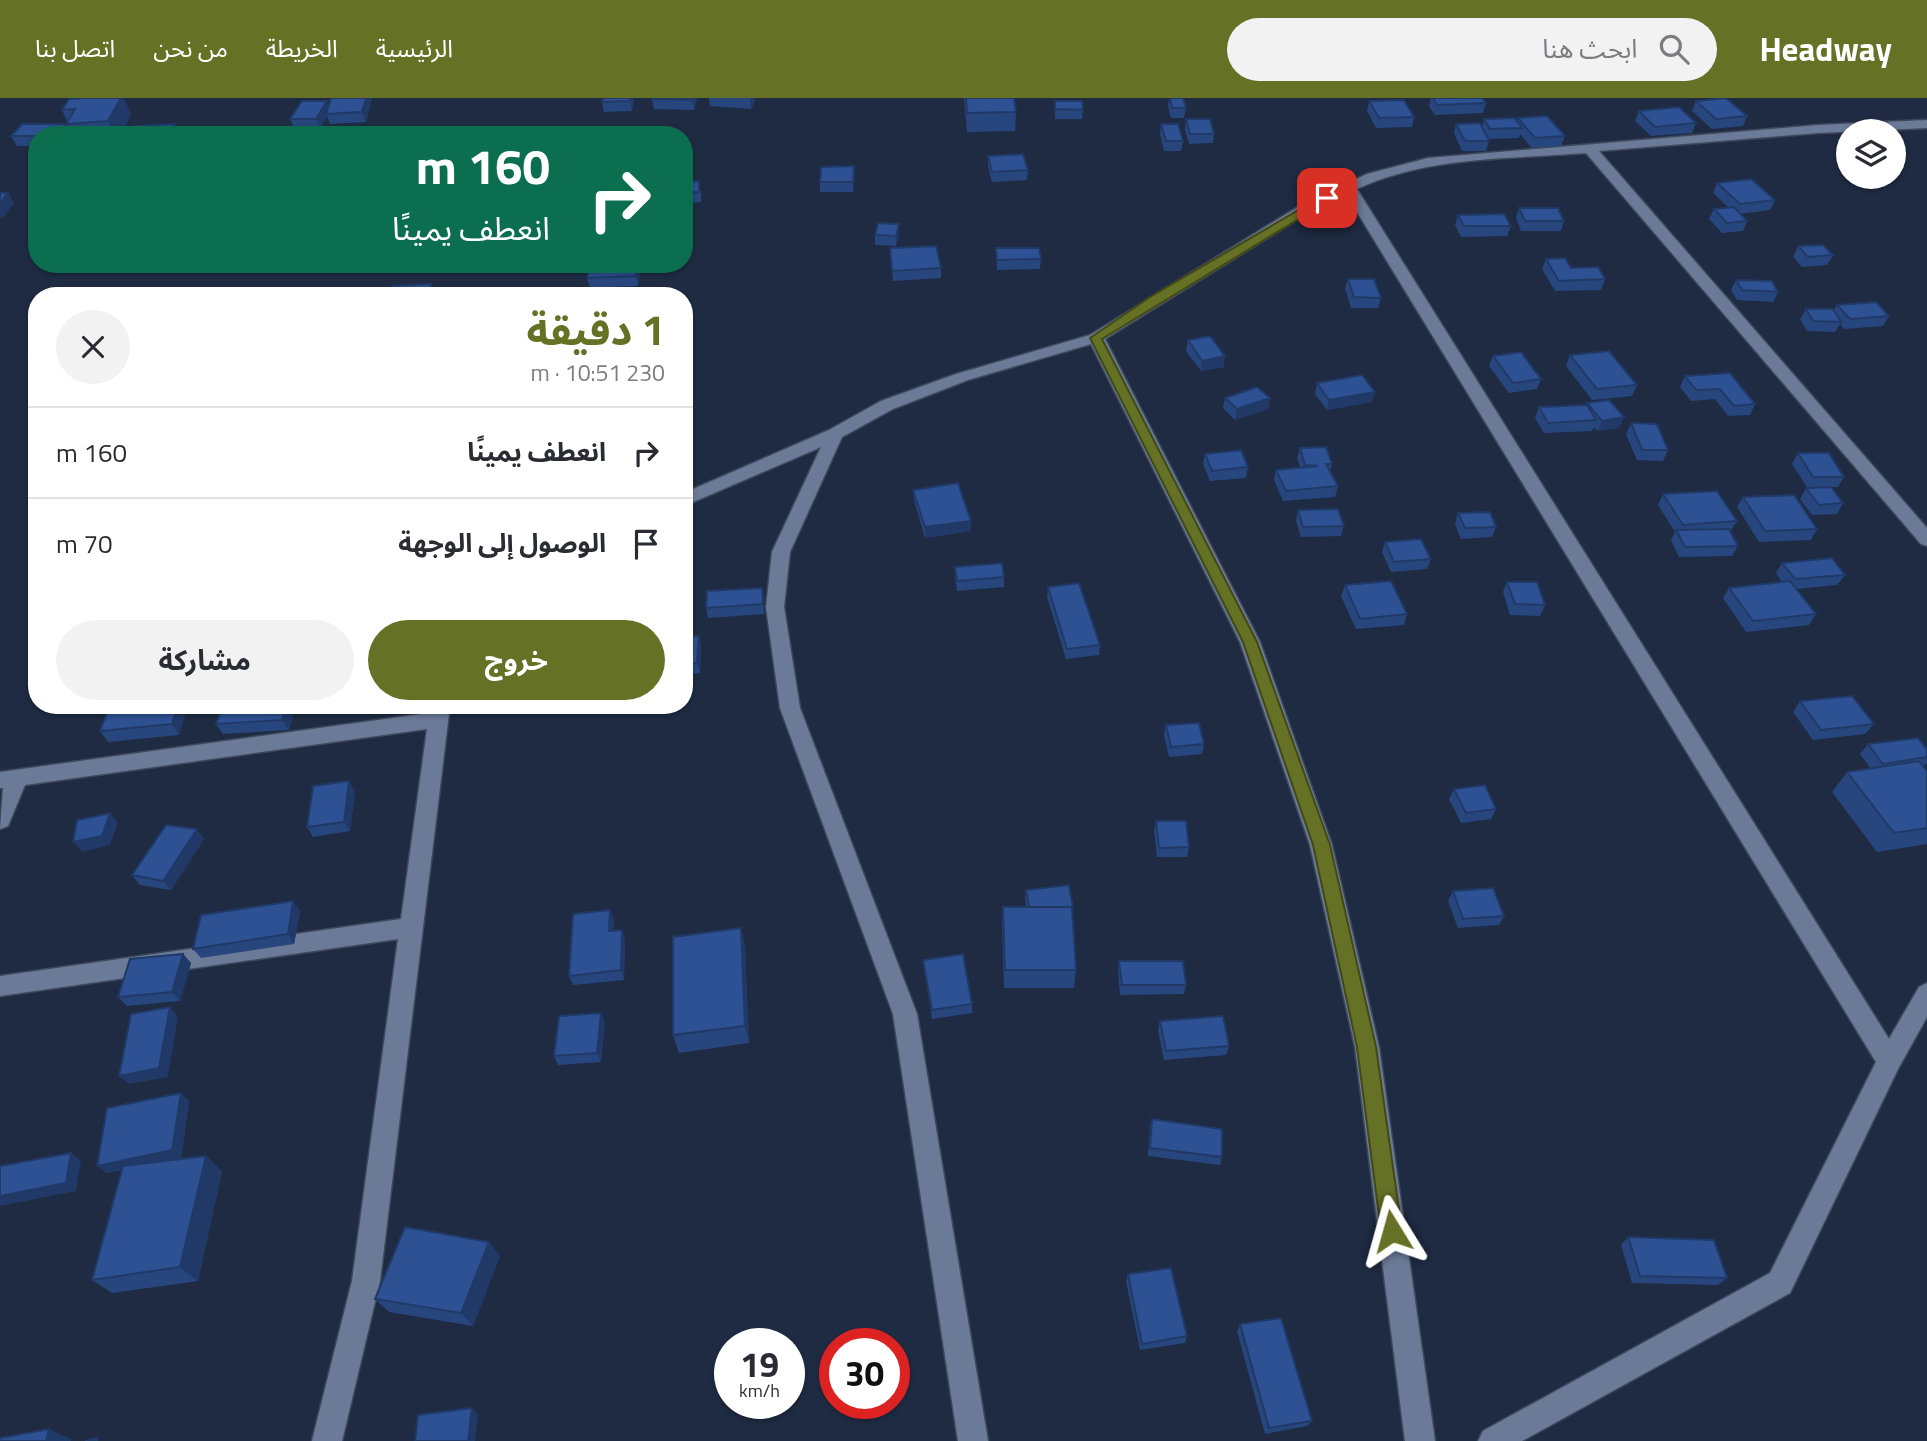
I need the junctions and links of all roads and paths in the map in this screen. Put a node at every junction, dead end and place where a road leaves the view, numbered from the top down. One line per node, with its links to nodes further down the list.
1 (1927, 124): 2 (street)
2 (1590, 149): 3 (street); 7 (street)
3 (1349, 188): 4 (street); 15 (street)
4 (1096, 338): 5 (street); 18 (street)
5 (835, 434): 6 (street); 17 (street)
6 (693, 496)
7 (1927, 540)
8 (425, 714): 10 (street)
9 (438, 714): 12 (street)
10 (9, 778): 11 (street)
11 (0, 820)
12 (411, 927): 13 (street); 16 (street)
13 (0, 986)
14 (1927, 994): 15 (street)
15 (1889, 1061): 19 (street)
16 (327, 1441)
17 (974, 1441)
18 (1420, 1441)
19 (1493, 1441)

